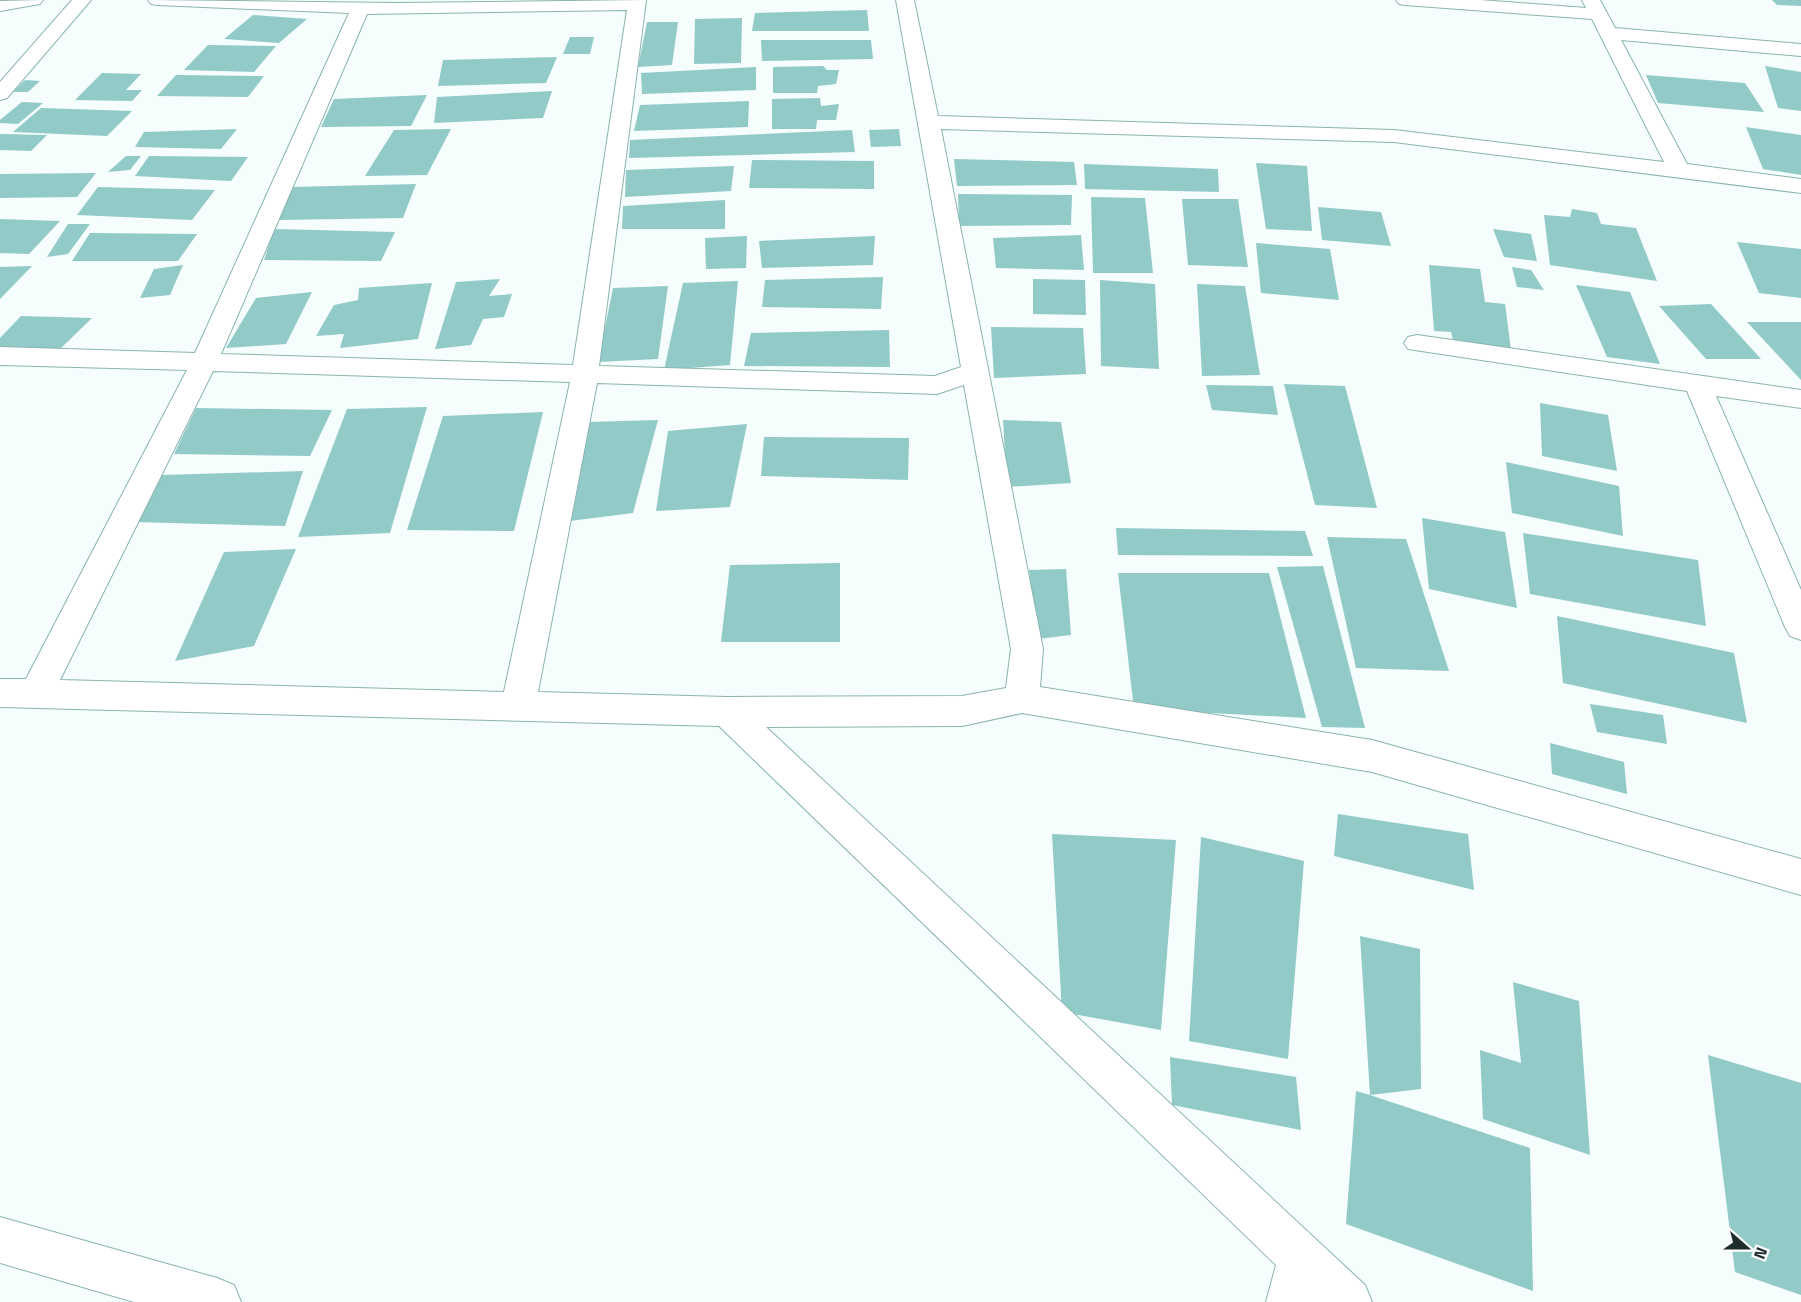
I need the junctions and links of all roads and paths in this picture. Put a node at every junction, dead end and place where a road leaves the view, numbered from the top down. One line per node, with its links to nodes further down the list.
1 (34, 0): 7 (street)
2 (82, 0): 11 (street)
3 (158, 0): 8 (street)
4 (905, 0): 12 (street)
5 (1405, 0): 9 (street)
6 (637, 2): 8 (street); 19 (street)
7 (0, 6)
8 (360, 9): 17 (street)
9 (1600, 16): 10 (street); 13 (street)
10 (1801, 50)
11 (0, 94)
12 (929, 122): 13 (street); 18 (street)
13 (1679, 170): 14 (street)
14 (1801, 186)
15 (1417, 343): 20 (street)
16 (0, 356): 17 (street)
17 (204, 362): 19 (street); 24 (street)
18 (976, 372): 19 (street); 25 (street)
19 (585, 374): 26 (street)
20 (1698, 385): 21 (street); 22 (street)
21 (1801, 399)
22 (1801, 627)
23 (0, 693): 24 (street)
24 (36, 694): 26 (street)
25 (1022, 699): 27 (street); 28 (street)
26 (518, 705): 27 (street)
27 (727, 712): 30 (street)
28 (1801, 877)
29 (0, 1240): 31 (street)
30 (1301, 1258): 32 (street); 33 (street)
31 (217, 1302)
32 (1290, 1302)
33 (1348, 1302)

